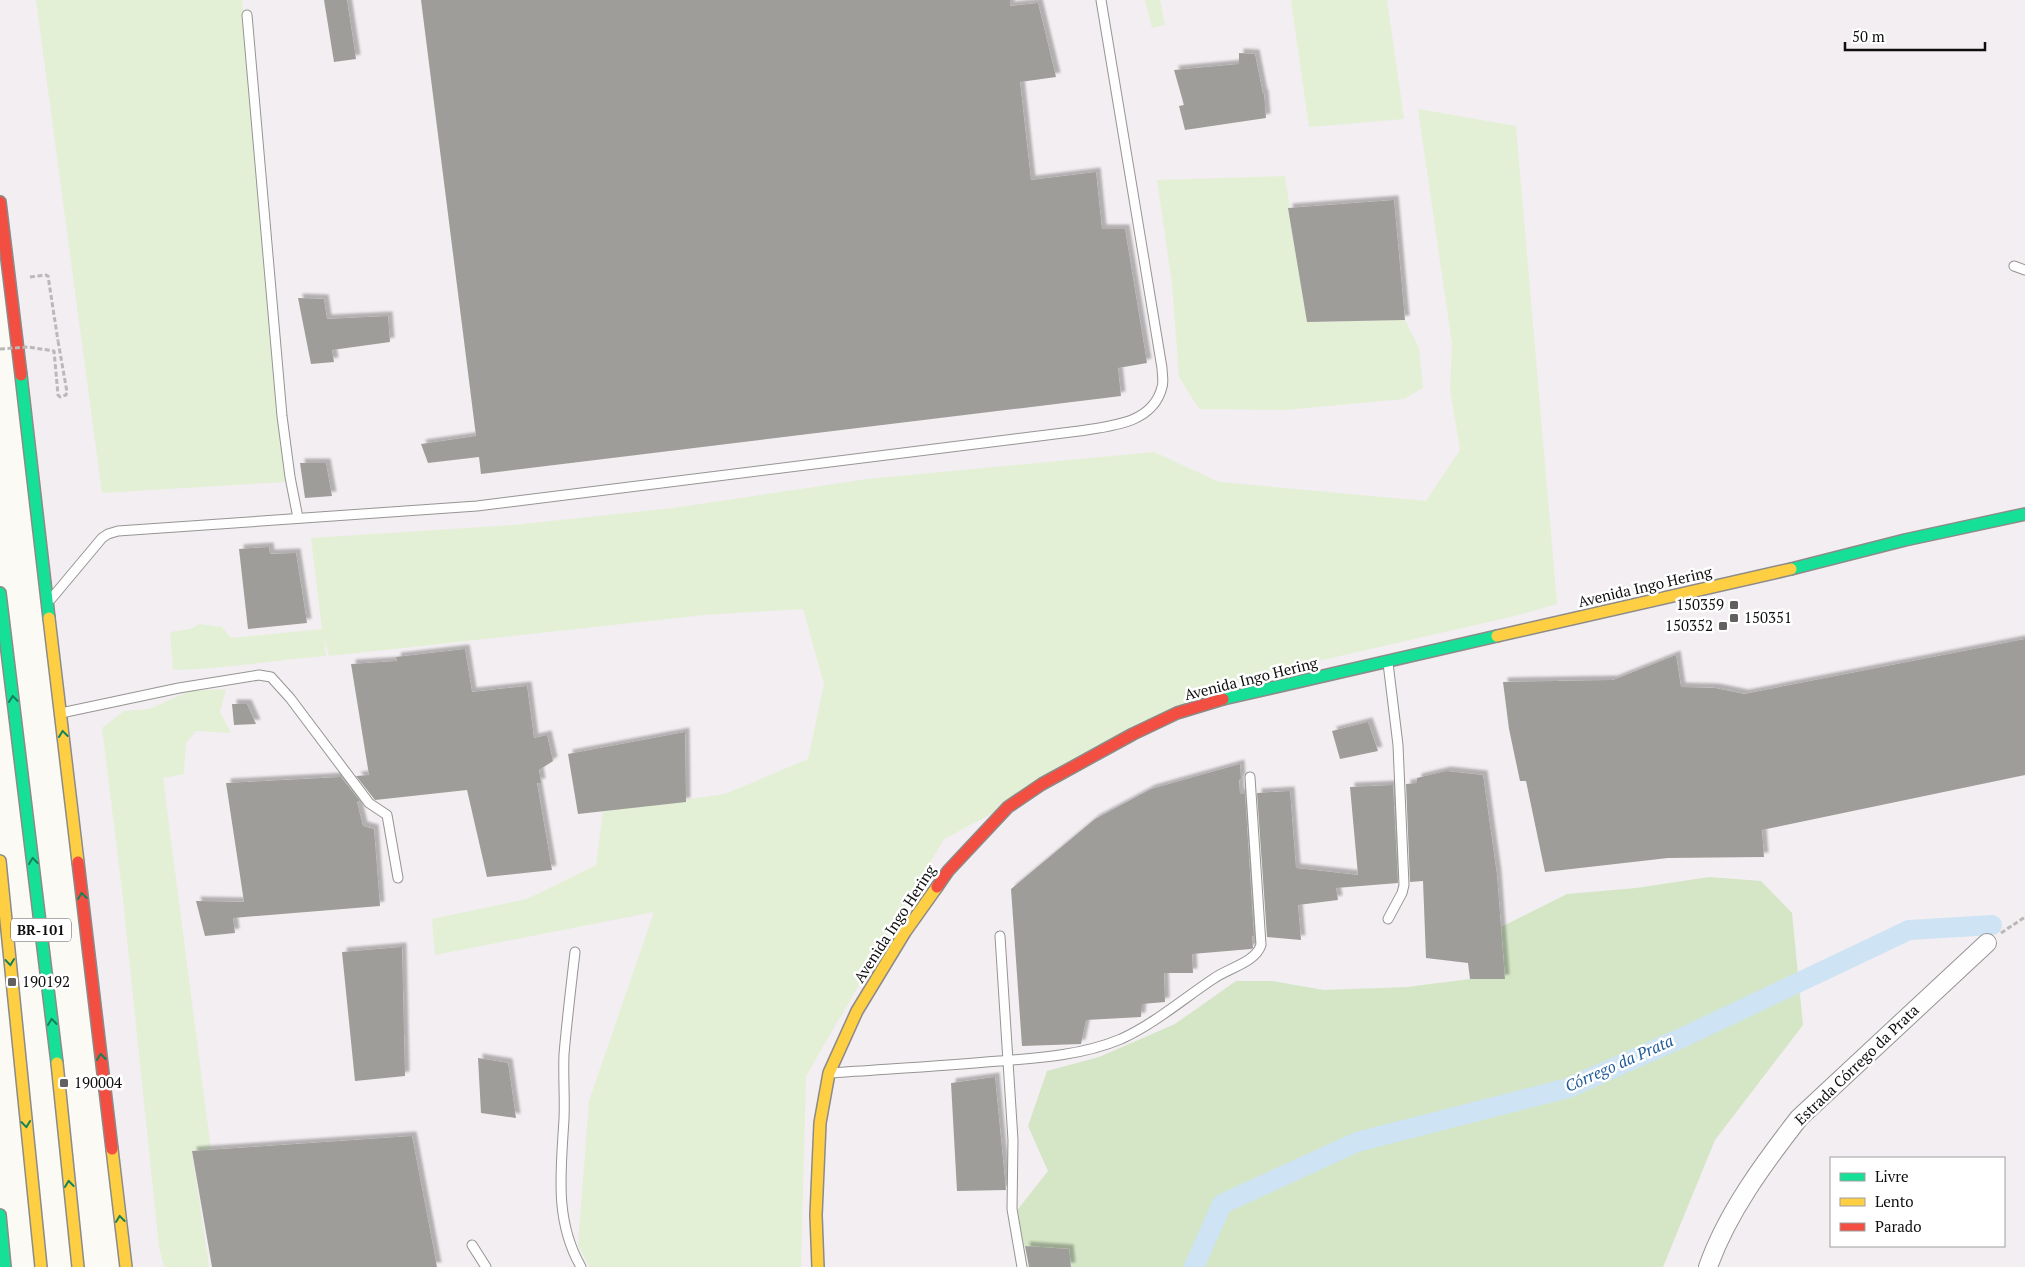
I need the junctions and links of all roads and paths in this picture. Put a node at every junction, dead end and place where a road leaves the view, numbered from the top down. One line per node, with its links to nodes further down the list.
1 (1101, 0): 9 (lane)
2 (247, 15): 9 (lane)
3 (0, 202): 6 (main road)
4 (2014, 266): 5 (lane)
5 (2025, 270)
6 (9, 279): 7 (path, bridge); 11 (main road)
7 (0, 350)
8 (2025, 514): 12 (main road, Avenida Ingo Hering)
9 (298, 518): 11 (lane)
10 (0, 593): 28 (main road, BR-101, one-way to 10)
11 (48, 602): 13 (main road)
12 (1387, 661): 18 (lane); 23 (main road, Avenida Ingo Hering)
13 (61, 713): 16 (lane); 29 (main road, one-way to 13)
14 (1250, 777): 22 (lane)
15 (0, 862): 27 (main road, BR-101, one-way to 27)
16 (398, 878)
17 (2025, 917): 20 (path)
18 (1388, 918)
19 (1000, 936): 22 (lane)
20 (1987, 943): 34 (street, Estrada Córrego da Prata)
21 (575, 952): 31 (lane)
22 (1007, 1060): 23 (lane); 33 (lane)
23 (830, 1073): 32 (main road, Avenida Ingo Hering)
24 (0, 1216): 26 (main road)
25 (472, 1245): 30 (lane)
26 (5, 1267)
27 (41, 1267)
28 (78, 1267)
29 (126, 1267)
30 (486, 1267)
31 (581, 1267)
32 (818, 1267)
33 (1022, 1267)
34 (1708, 1267)

